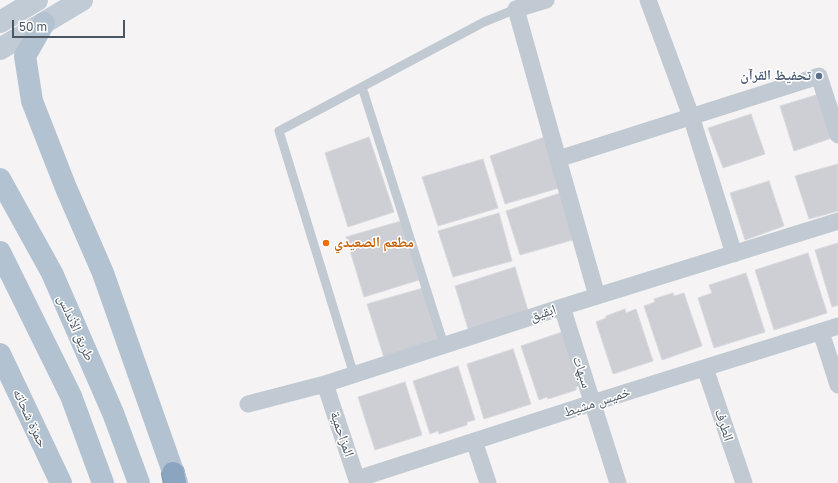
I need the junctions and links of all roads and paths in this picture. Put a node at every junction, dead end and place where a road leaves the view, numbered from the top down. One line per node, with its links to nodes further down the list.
1 (37, 0): 6 (street)
2 (82, 0): 7 (street)
3 (546, 0): 5 (street)
4 (648, 0): 10 (street)
5 (516, 9): 9 (lane); 12 (street)
6 (0, 22)
7 (44, 23): 8 (street); 30 (main road)
8 (0, 49)
9 (362, 87): 21 (lane); 24 (lane)
10 (691, 116): 11 (street); 12 (street); 16 (street)
11 (838, 135)
12 (558, 159): 17 (street)
13 (0, 179): 34 (main road, طريق الأندلس)
14 (838, 222): 16 (street, ابقيق)
15 (0, 252): 33 (main road)
16 (734, 254): 17 (street, ابقيق)
17 (597, 296): 18 (street, ابقيق)
18 (562, 307): 21 (street, ابقيق); 27 (street, سبهات)
19 (838, 326): 20 (street, خميس مشيط)
20 (821, 332): 23 (street, خميس مشيط); 26 (street)
21 (444, 345): 24 (street, ابقيق)
22 (0, 354): 32 (main road, حمزة شحاته)
23 (705, 368): 27 (street, خميس مشيط); 37 (street, الطرف)
24 (354, 375): 25 (street, ابقيق)
25 (324, 384): 28 (street, ابقيق); 31 (street, المزاحمية)
26 (838, 386)
27 (592, 403): 29 (street, خميس مشيط); 36 (street, سبهات)
28 (248, 404)
29 (474, 441): 31 (street, خميس مشيط); 35 (street)
30 (175, 480)
31 (358, 481)
32 (61, 483)
33 (103, 483)
34 (139, 483)
35 (488, 483)
36 (618, 483)
37 (744, 483)

